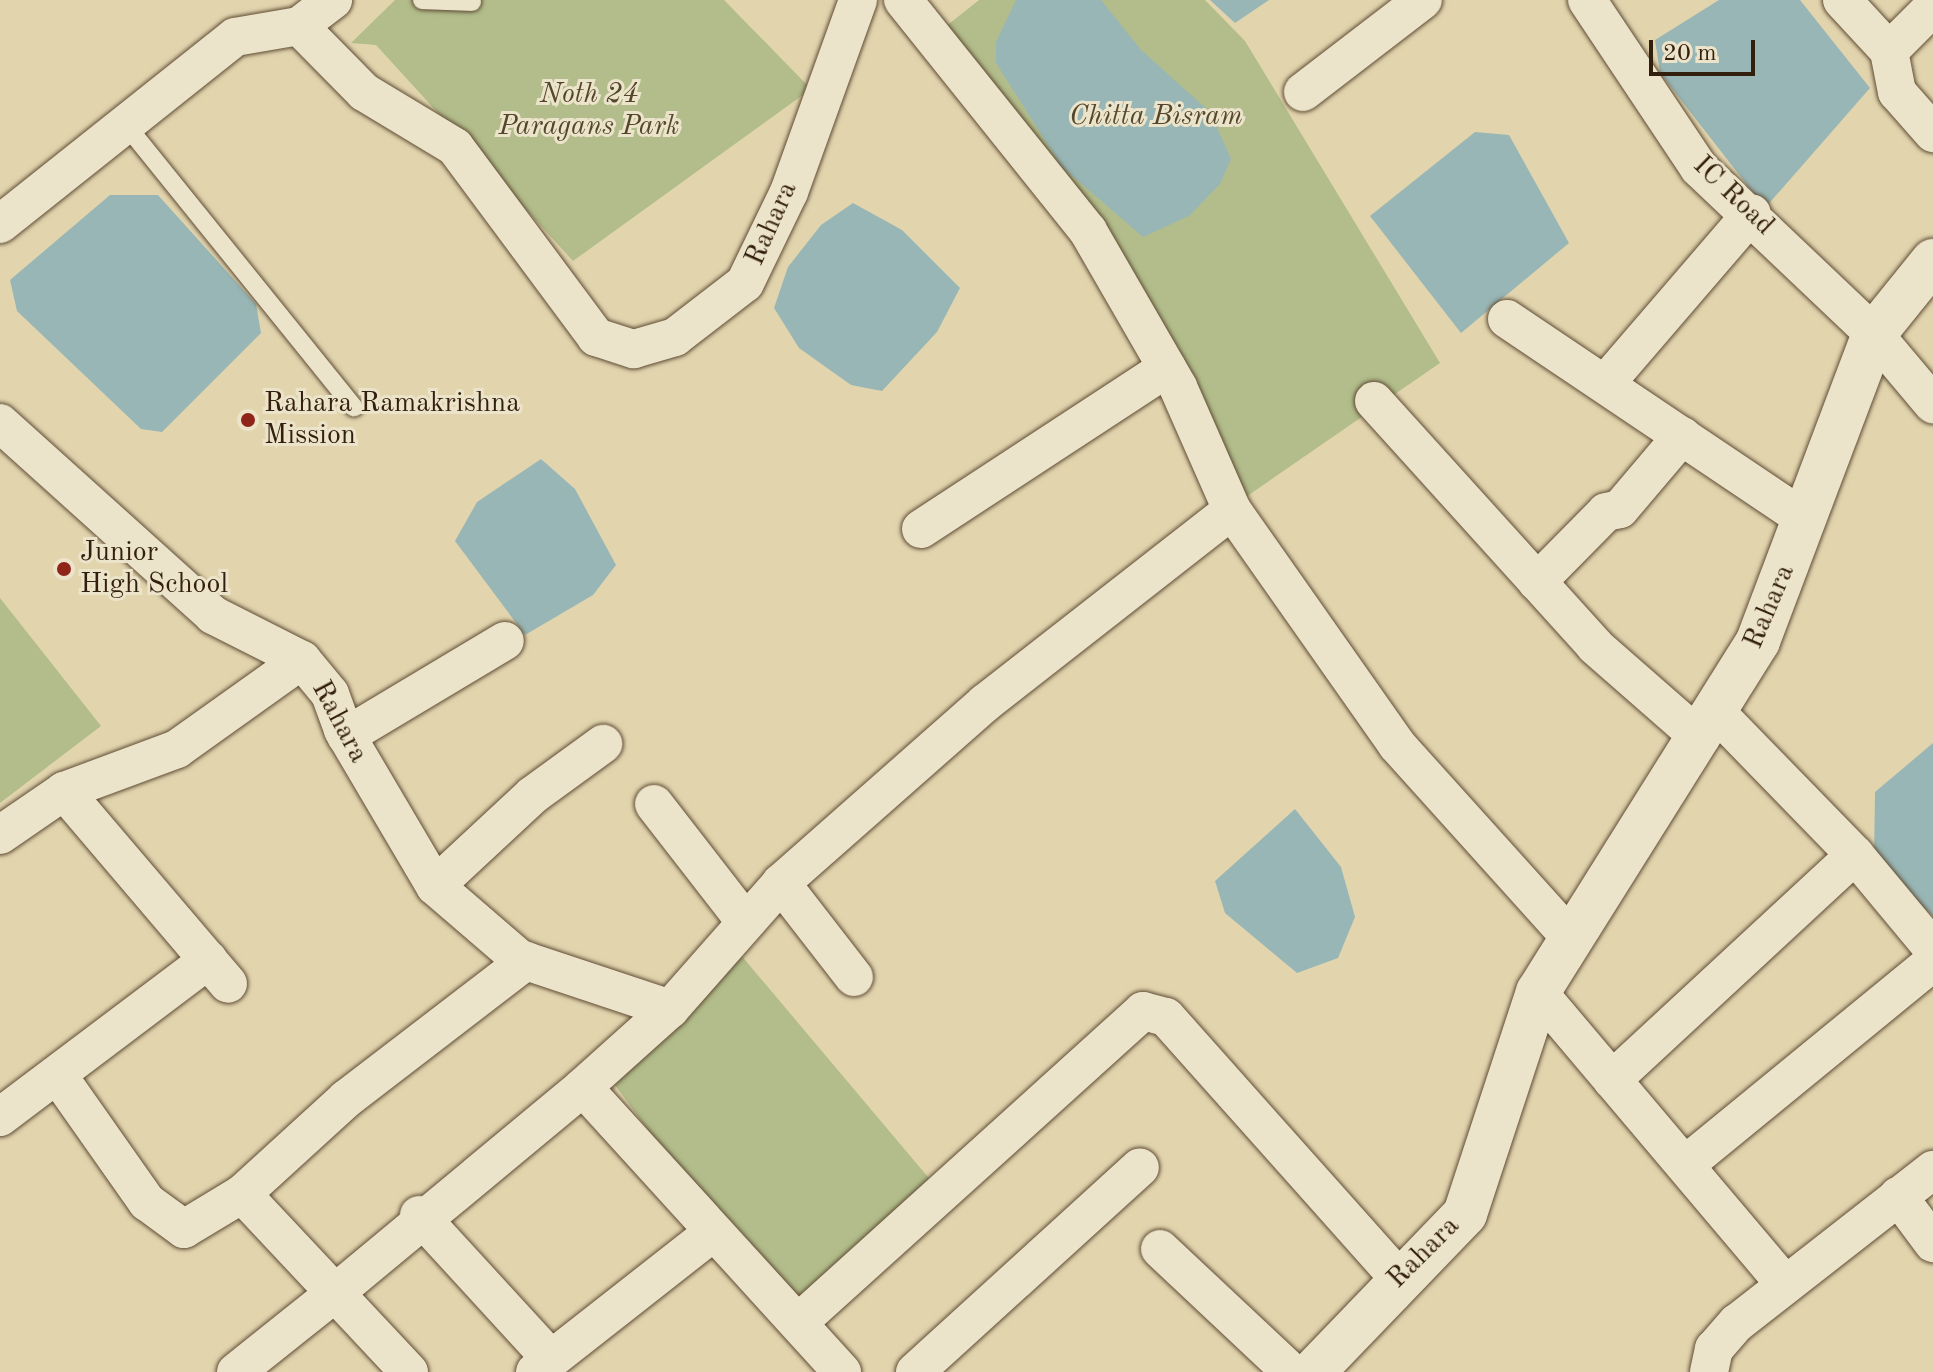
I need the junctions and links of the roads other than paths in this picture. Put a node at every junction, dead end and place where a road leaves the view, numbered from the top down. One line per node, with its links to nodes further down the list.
1 (333, 0): 10 (street)
2 (422, 0): 8 (lane)
3 (858, 0): 10 (street, Rahara)
4 (903, 0): 20 (street)
5 (1423, 0): 12 (street)
6 (1587, 0): 15 (street, IC Road)
7 (1842, 0): 11 (street)
8 (472, 2)
9 (1933, 7): 11 (street)
10 (299, 26): 13 (street)
11 (1889, 51): 14 (street)
12 (1303, 92)
13 (126, 125): 16 (street); 24 (lane)
14 (1933, 133)
15 (1752, 213): 19 (street, IC Road); 21 (street)
16 (0, 224)
17 (1933, 261): 19 (street, Rahara)
18 (1507, 319): 21 (street)
19 (1874, 334): 23 (street, IC Road); 28 (street, Rahara)
20 (1167, 368): 27 (street); 29 (street)
21 (1605, 384): 26 (street)
22 (1374, 401): 30 (street)
23 (1933, 404)
24 (354, 408)
25 (0, 423): 32 (street, Rahara)
26 (1682, 436): 28 (street); 30 (street)
27 (1232, 510): 40 (street); 43 (street)
28 (1806, 520): 33 (street, Rahara)
29 (921, 529)
30 (1537, 582): 33 (street)
31 (505, 641): 34 (street)
32 (302, 660): 34 (street, Rahara); 36 (street)
33 (1708, 725): 39 (street); 43 (street, Rahara)
34 (346, 736): 41 (street, Rahara)
35 (603, 744): 41 (street)
36 (64, 791): 38 (street); 50 (street)
37 (654, 804): 42 (street)
38 (0, 835)
39 (1855, 855): 44 (street); 51 (street)
40 (781, 883): 42 (street); 47 (street)
41 (435, 886): 45 (street, Rahara)
42 (744, 920): 49 (street)
43 (1568, 935): 48 (street, Rahara)
44 (1933, 949)
45 (526, 961): 49 (street, Rahara); 57 (street)
46 (1933, 962): 54 (street)
47 (854, 977)
48 (1538, 992): 51 (street); 63 (street, Rahara)
49 (670, 1009): 52 (street)
50 (59, 1077): 53 (street); 57 (street)
51 (1612, 1080): 54 (street)
52 (583, 1087): 59 (street); 60 (street)
53 (0, 1117)
54 (1685, 1165): 64 (street)
55 (1140, 1167): 71 (street)
56 (1933, 1170): 58 (street)
57 (242, 1194): 65 (street)
58 (1898, 1196): 61 (street); 64 (street)
59 (419, 1215): 65 (street); 67 (street)
60 (710, 1235): 66 (street); 67 (street)
61 (1933, 1243)
62 (1160, 1249): 72 (street)
63 (1398, 1277): 66 (street); 73 (street, Rahara)
64 (1785, 1284): 74 (street)
65 (335, 1293): 68 (street); 69 (street)
66 (799, 1322): 70 (street)
67 (543, 1366)
68 (240, 1371)
69 (409, 1372)
70 (842, 1372)
71 (915, 1372)
72 (1291, 1372)
73 (1313, 1372)
74 (1709, 1372)

